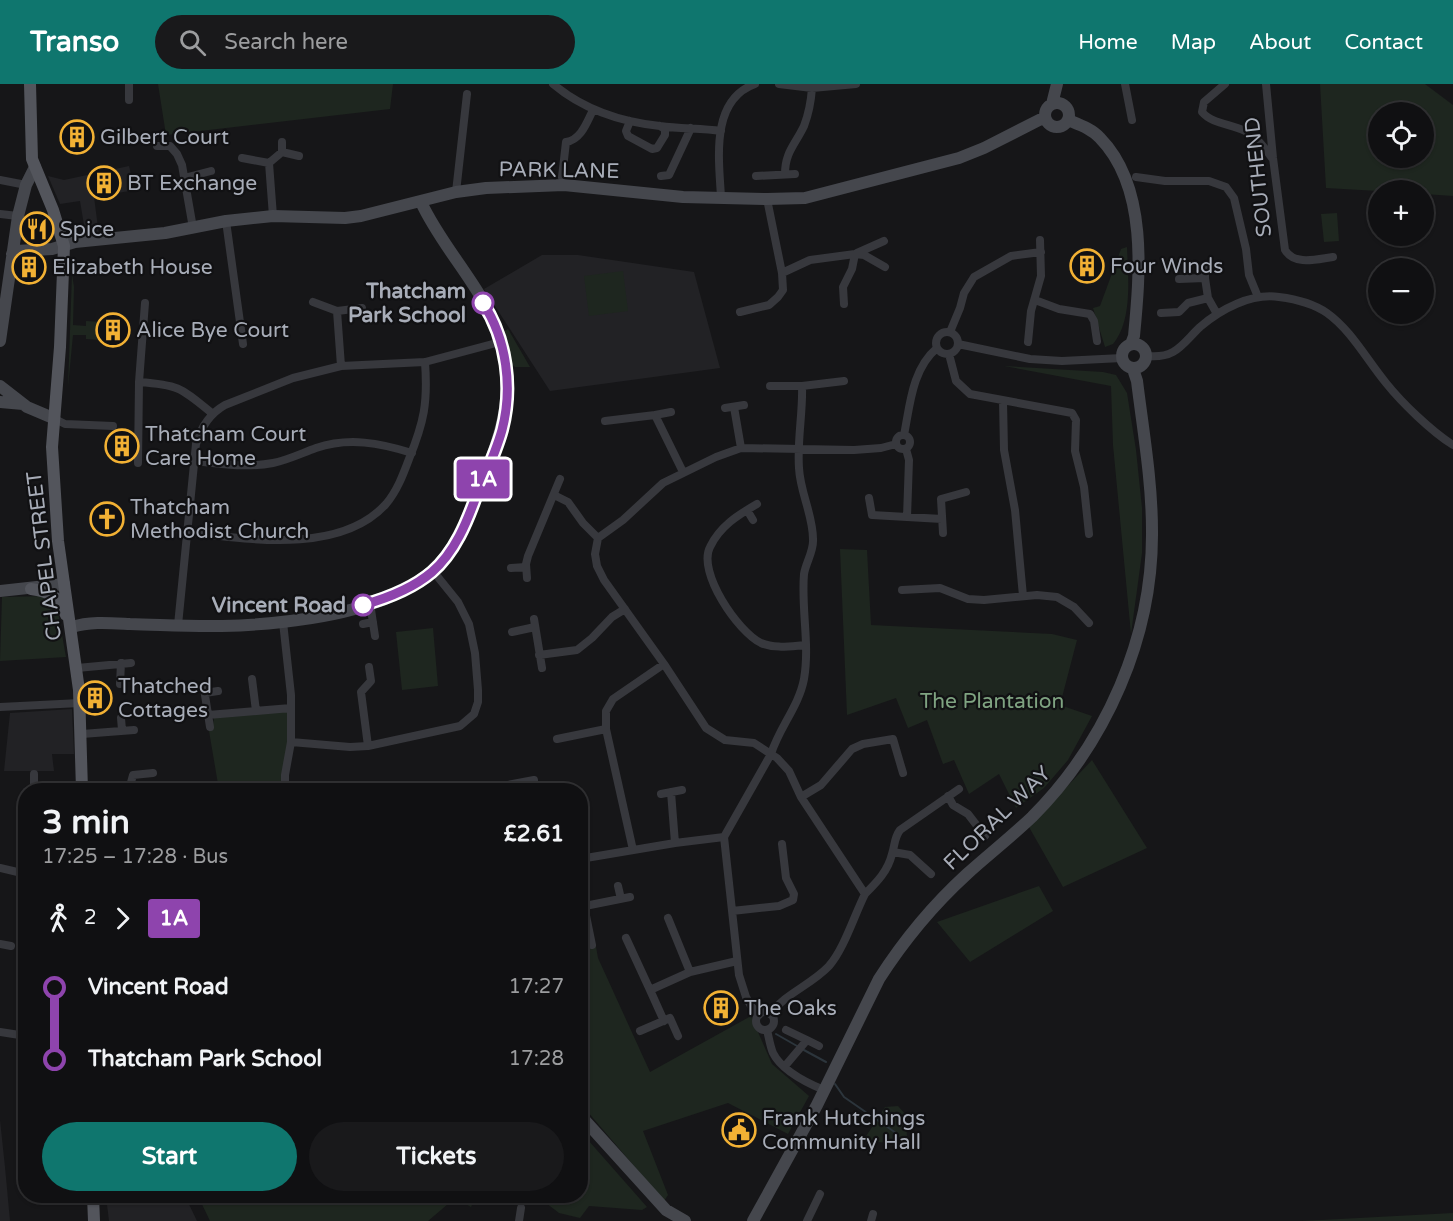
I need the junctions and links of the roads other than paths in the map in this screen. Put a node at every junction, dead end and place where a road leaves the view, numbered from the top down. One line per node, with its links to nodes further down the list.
1 (30, 84): 30 (main road, CHAPEL STREET)
2 (129, 84): 13 (street)
3 (779, 84): 11 (street)
4 (856, 84): 11 (street)
5 (1057, 84): 14 (street)
6 (1125, 84): 18 (street)
7 (1226, 84): 28 (street)
8 (1266, 84): 28 (street, SOUTHEND)
9 (558, 85): 15 (street)
10 (750, 85): 22 (street)
11 (812, 88): 33 (street)
12 (467, 94): 39 (street)
13 (129, 100)
14 (1052, 104): 16 (street); 17 (street)
15 (593, 110): 19 (street); 34 (street)
16 (1045, 117): 17 (street); 41 (street, PARK LANE)
17 (1068, 120): 78 (street)
18 (1132, 120)
19 (630, 121): 20 (street); 20 (street)
20 (660, 126): 21 (street)
21 (691, 128): 22 (street); 32 (street)
22 (721, 131): 40 (street)
23 (282, 141): 25 (street)
24 (157, 146): 36 (street)
25 (282, 152): 26 (street); 29 (street)
26 (300, 156)
27 (242, 158): 29 (street)
28 (1273, 158): 54 (street, SOUTHEND)
29 (269, 163): 45 (street)
30 (35, 166): 38 (street); 50 (main road, CHAPEL STREET)
31 (211, 171): 36 (street)
32 (661, 176)
33 (756, 176)
34 (562, 177)
35 (1136, 177): 60 (street)
36 (184, 178): 47 (street)
37 (0, 180): 38 (street)
38 (26, 185): 44 (street)
39 (456, 192): 40 (street, PARK LANE); 42 (street, PARK LANE)
40 (721, 197): 41 (street, PARK LANE)
41 (767, 199): 57 (street)
42 (421, 202): 45 (street, PARK LANE); 74 (street)
43 (0, 214): 44 (street)
44 (18, 216): 52 (street)
45 (273, 216): 46 (street, PARK LANE)
46 (226, 222): 47 (street, PARK LANE); 76 (street)
47 (193, 228): 50 (street, PARK LANE)
48 (1040, 240): 51 (street)
49 (884, 241): 53 (street)
50 (64, 246): 52 (street, PARK LANE); 98 (main road, CHAPEL STREET)
51 (1041, 252): 62 (street); 71 (street)
52 (17, 253): 72 (street)
53 (855, 254): 55 (street); 57 (street); 65 (street)
54 (1333, 258)
55 (885, 267)
56 (1205, 267): 58 (street)
57 (782, 273): 68 (street)
58 (1205, 278): 59 (street); 61 (street)
59 (1179, 279)
60 (1258, 297): 70 (street); 103 (street)
61 (1208, 298): 69 (street); 70 (street)
62 (1035, 300): 73 (street); 75 (street)
63 (314, 302): 67 (street)
64 (145, 303): 87 (street)
65 (844, 304)
66 (362, 308): 67 (street)
67 (337, 311): 84 (street)
68 (740, 312)
69 (1161, 313)
70 (1217, 314): 81 (street)
71 (950, 332): 77 (street); 79 (street)
72 (0, 341)
73 (1097, 341)
74 (500, 342): 83 (street); 126 (street)
75 (1028, 342)
76 (243, 344)
77 (958, 344): 80 (street); 82 (street)
78 (1131, 344): 81 (street); 82 (street)
79 (937, 348): 80 (street); 101 (street)
80 (949, 354): 91 (street)
81 (1147, 356): 85 (street)
82 (1122, 358): 85 (street)
83 (425, 362): 84 (street); 107 (street)
84 (341, 366): 96 (street)
85 (1133, 369): 221 (street, FLORAL WAY)
86 (844, 381): 90 (street)
87 (139, 382): 96 (street); 109 (street)
88 (0, 386): 93 (street)
89 (770, 386): 90 (street)
90 (802, 386): 105 (street)
91 (1003, 401): 122 (street); 132 (street)
92 (0, 402): 93 (street)
93 (23, 404): 98 (street)
94 (725, 408): 104 (street)
95 (671, 412): 97 (street)
96 (213, 414): 108 (street)
97 (655, 415): 99 (street); 110 (street)
98 (53, 418): 100 (street); 128 (main road, CHAPEL STREET)
99 (605, 421)
100 (113, 426)
101 (904, 435): 102 (street); 106 (street)
102 (896, 444): 105 (street); 106 (street)
103 (1453, 445)
104 (741, 448): 105 (street); 110 (street)
105 (800, 448): 143 (street)
106 (906, 449): 117 (street)
107 (411, 453): 108 (street); 120 (street)
108 (195, 461): 120 (street)
109 (138, 464)
110 (683, 472): 123 (street)
111 (560, 479): 113 (street)
112 (966, 492): 118 (street)
113 (554, 495): 123 (street); 125 (street)
114 (869, 498): 117 (street)
115 (757, 504): 116 (street)
116 (747, 510): 119 (street); 143 (street)
117 (907, 517): 118 (street)
118 (942, 519): 121 (street)
119 (753, 520)
120 (186, 532): 140 (street)
121 (943, 534)
122 (1089, 534)
123 (598, 538): 134 (street)
124 (511, 567): 125 (street)
125 (526, 567): 127 (street)
126 (433, 571): 133 (street); 169 (street)
127 (527, 578)
128 (64, 584): 129 (street); 139 (main road, CHAPEL STREET)
129 (31, 589): 131 (street); 139 (main road)
130 (902, 590): 132 (street)
131 (0, 591)
132 (1023, 596): 137 (street)
133 (370, 603): 135 (street); 136 (street)
134 (626, 609): 144 (street); 147 (street)
135 (283, 622): 140 (street); 156 (street)
136 (373, 622): 138 (street); 142 (street)
137 (1089, 623)
138 (363, 624)
139 (71, 625): 140 (street); 149 (main road, CHAPEL STREET)
140 (178, 625)
141 (512, 632): 144 (street)
142 (375, 636)
143 (806, 645): 170 (street)
144 (539, 655): 150 (street)
145 (121, 663): 146 (street); 149 (street); 152 (street)
146 (131, 663)
147 (664, 664): 161 (street); 170 (street)
148 (369, 667): 169 (street)
149 (77, 668): 154 (main road, CHAPEL STREET)
150 (542, 668)
151 (252, 679): 157 (street)
152 (120, 684)
153 (218, 691): 158 (street)
154 (80, 703): 155 (street); 165 (main road, CHAPEL STREET)
155 (0, 708)
156 (291, 708): 157 (street); 168 (street)
157 (256, 711): 158 (street)
158 (208, 715): 160 (street)
159 (121, 718): 162 (street)
160 (210, 727)
161 (606, 729): 166 (street); 188 (street)
162 (122, 730): 163 (street); 165 (street)
163 (134, 730)
164 (903, 733): 167 (street)
165 (82, 734): 175 (main road, CHAPEL STREET)
166 (557, 739)
167 (892, 739): 172 (street); 182 (street)
168 (291, 742): 169 (street); 177 (street)
169 (368, 746)
170 (771, 754): 182 (street); 185 (street)
171 (153, 773): 176 (street)
172 (903, 773)
173 (34, 774): 174 (street)
174 (34, 783)
175 (82, 783)
176 (130, 783)
177 (285, 783)
178 (959, 789): 183 (street)
179 (682, 790): 180 (street)
180 (671, 792): 181 (street); 186 (street)
181 (661, 794)
182 (801, 796): 197 (street)
183 (948, 796): 184 (street); 189 (street)
184 (985, 836)
185 (724, 837): 186 (street); 199 (street)
186 (675, 843): 188 (street)
187 (782, 844): 191 (street)
188 (633, 850): 192 (street)
189 (893, 852): 195 (street); 197 (street)
190 (794, 855): 191 (street)
191 (784, 856): 199 (street)
192 (588, 858)
193 (0, 868): 194 (street)
194 (18, 872)
195 (931, 874)
196 (618, 886): 198 (street)
197 (865, 894): 210 (street)
198 (588, 905)
199 (732, 912): 206 (street)
200 (668, 918): 207 (street)
201 (588, 923): 204 (street)
202 (626, 938): 208 (street)
203 (0, 944): 205 (street)
204 (592, 945)
205 (11, 946)
206 (737, 961): 207 (street); 209 (street)
207 (690, 972): 208 (street)
208 (650, 990): 211 (street)
209 (759, 1014): 210 (street); 212 (street)
210 (770, 1014): 212 (street)
211 (664, 1021): 214 (street); 217 (street)
212 (767, 1030): 220 (street)
213 (786, 1030): 218 (street)
214 (640, 1031)
215 (0, 1032): 216 (street)
216 (18, 1035)
217 (678, 1036)
218 (803, 1044): 219 (street); 220 (street)
219 (819, 1046)
220 (785, 1066): 221 (street)
221 (824, 1090): 229 (street, FLORAL WAY)
222 (588, 1123): 228 (street)
223 (820, 1194): 230 (street)
224 (93, 1203): 226 (main road)
225 (521, 1208): 227 (street)
226 (94, 1221)
227 (519, 1221)
228 (685, 1221)
229 (753, 1221)
230 (807, 1221)

